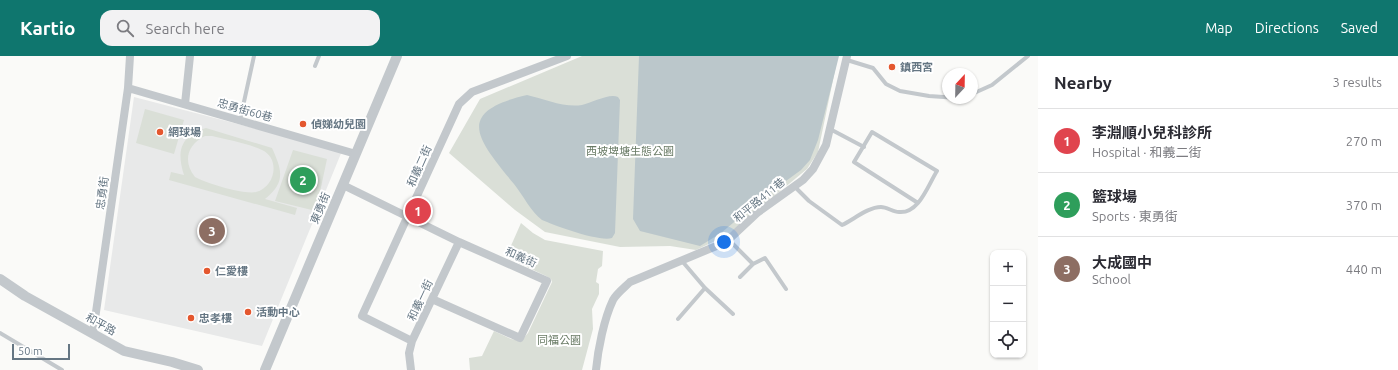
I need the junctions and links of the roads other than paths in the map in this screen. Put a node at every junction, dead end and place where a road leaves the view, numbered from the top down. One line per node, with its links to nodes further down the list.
1 (130, 56): 10 (street, 忠勇街)
2 (190, 56): 13 (street)
3 (254, 56): 14 (lane)
4 (319, 56): 9 (lane)
5 (397, 56): 17 (street, 東勇街)
6 (567, 56): 21 (street, 和義二街)
7 (1028, 56): 11 (lane)
8 (847, 58): 12 (lane); 15 (street, 和平路411巷)
9 (315, 66)
10 (128, 88): 13 (street, 忠勇街60巷); 34 (street, 忠勇街)
11 (978, 91)
12 (942, 97)
13 (185, 104): 14 (street, 忠勇街60巷)
14 (240, 120): 17 (street, 忠勇街60巷)
15 (830, 129): 16 (lane); 19 (street, 和平路411巷)
16 (864, 147): 20 (lane); 20 (lane)
17 (356, 154): 18 (street, 東勇街)
18 (343, 185): 21 (street, 和義街); 38 (street, 東勇街)
19 (793, 186): 20 (lane); 22 (street, 和平路411巷)
20 (918, 203)
21 (408, 217): 23 (street, 和義街); 35 (street, 和義二街)
22 (729, 240): 24 (street, 和平路411巷); 25 (lane)
23 (459, 242): 30 (street, 和義一街); 30 (street, 和義街)
24 (682, 262): 28 (lane); 40 (street, 和平路411巷)
25 (753, 264): 26 (lane); 29 (lane)
26 (740, 277)
27 (0, 279): 34 (street, 和平路)
28 (705, 288): 31 (lane); 32 (lane)
29 (786, 289)
30 (432, 299): 35 (street, 和義一街)
31 (733, 314)
32 (678, 319)
33 (0, 333): 36 (lane)
34 (93, 333): 37 (street, 和平路)
35 (412, 341): 39 (street, 和義一街)
36 (62, 370)
37 (195, 370)
38 (265, 370)
39 (411, 370)
40 (596, 370)

